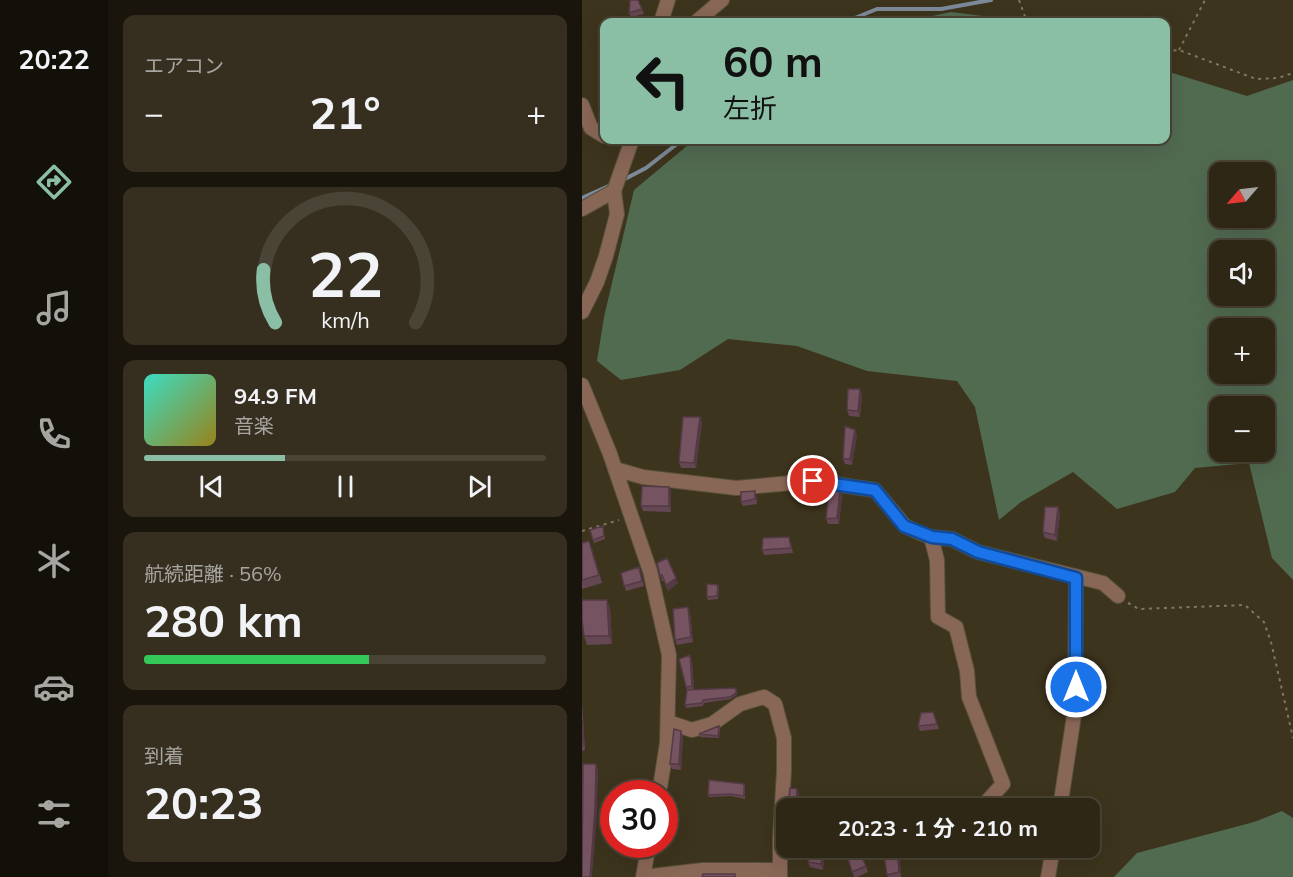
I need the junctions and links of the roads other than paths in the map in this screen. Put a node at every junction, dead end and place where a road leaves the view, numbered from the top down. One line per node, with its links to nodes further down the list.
1 (668, 0): 3 (street)
2 (722, 0): 4 (street)
3 (667, 18)
4 (701, 18)
5 (582, 105): 6 (street)
6 (600, 134)
7 (626, 144): 8 (street)
8 (614, 191): 9 (street); 10 (street)
9 (582, 209)
10 (582, 312)
11 (583, 390): 12 (street)
12 (615, 469): 13 (street); 16 (street)
13 (932, 537): 14 (street); 19 (street)
14 (1076, 578): 15 (street); 20 (street)
15 (1118, 596)
16 (668, 722): 17 (street); 18 (street)
17 (661, 780)
18 (784, 798)
19 (990, 798)
20 (1062, 798)
21 (646, 858): 25 (street)
22 (781, 858): 24 (street)
23 (1051, 858): 26 (street)
24 (780, 873): 25 (street)
25 (643, 877)
26 (1048, 877)

